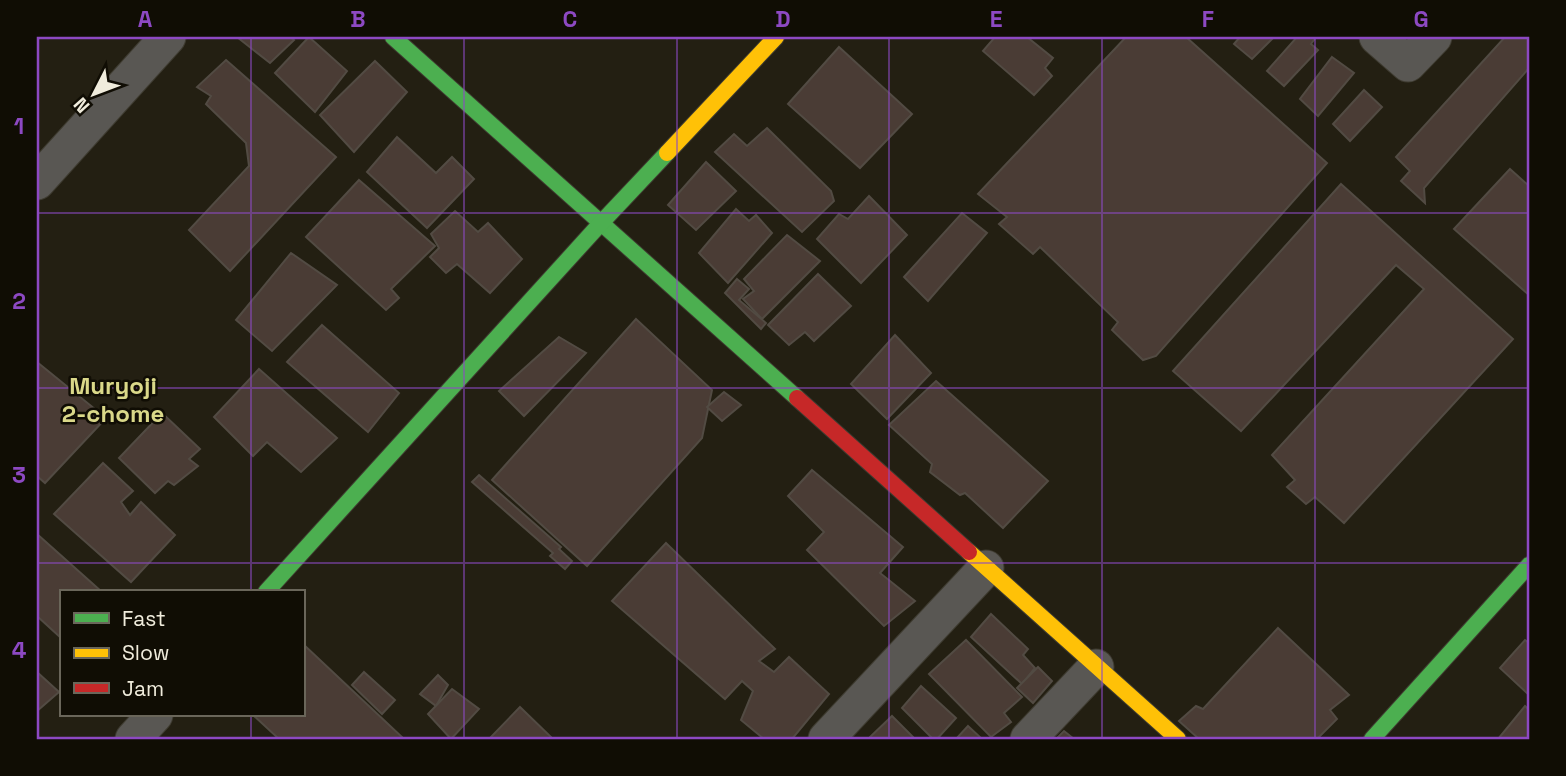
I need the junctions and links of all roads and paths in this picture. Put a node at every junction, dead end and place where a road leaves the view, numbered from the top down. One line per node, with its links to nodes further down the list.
1 (169, 37): 6 (street)
2 (393, 37): 7 (street)
3 (776, 37): 7 (street)
4 (1377, 37): 5 (street)
5 (1434, 37)
6 (37, 182)
7 (601, 223): 9 (street); 10 (street)
8 (1529, 565): 17 (street)
9 (986, 568): 11 (street); 14 (street)
10 (268, 590)
11 (1096, 667): 15 (street); 16 (street)
12 (154, 716): 13 (street)
13 (133, 739)
14 (825, 739)
15 (1028, 739)
16 (1178, 739)
17 (1372, 739)

